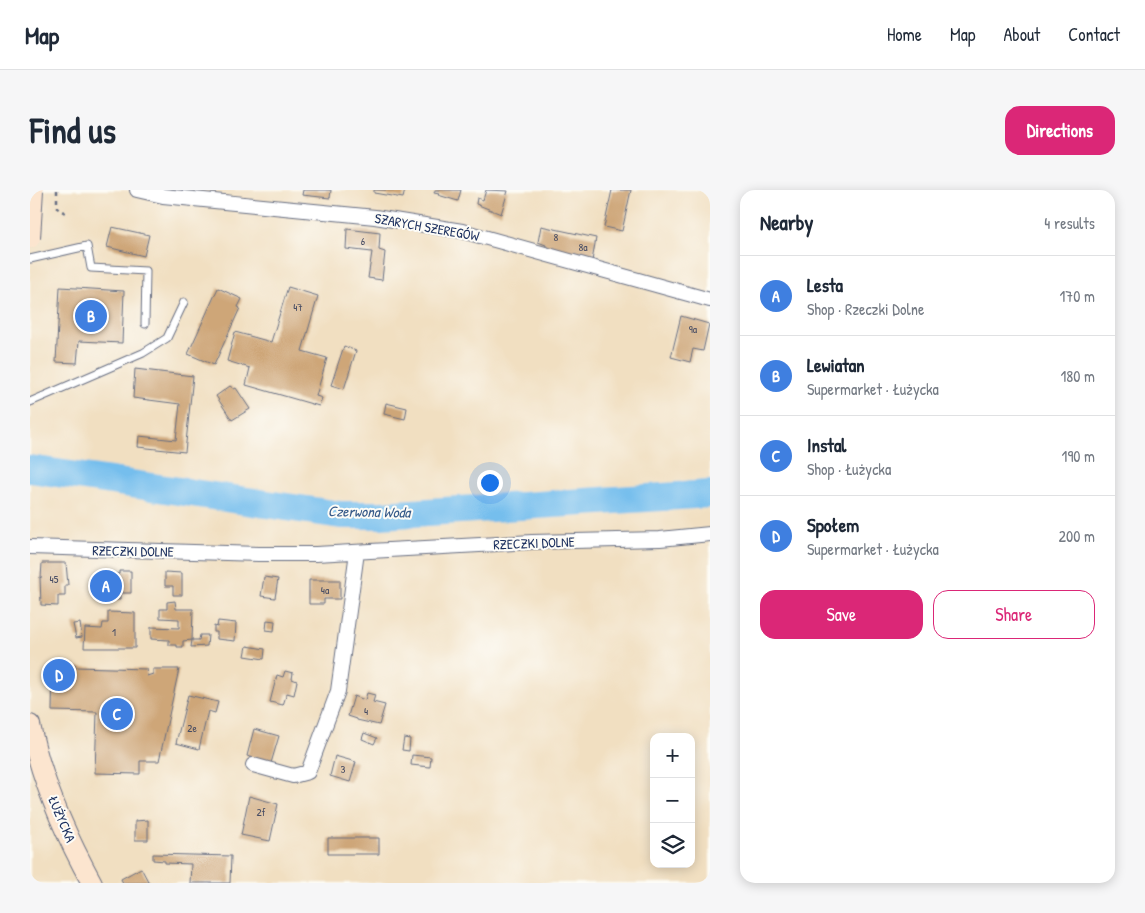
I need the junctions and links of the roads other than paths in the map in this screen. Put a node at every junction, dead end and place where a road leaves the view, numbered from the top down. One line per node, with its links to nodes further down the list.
1 (33, 190): 3 (main road, bridge)
2 (137, 190): 5 (street, SZARYCH SZEREGÓW)
3 (30, 238)
4 (30, 259): 7 (lane)
5 (710, 300)
6 (184, 302): 8 (lane)
7 (145, 324)
8 (30, 402)
9 (710, 534): 11 (street, RZECZKI DOLNE)
10 (30, 546): 11 (street, RZECZKI DOLNE)
11 (357, 552): 13 (street)
12 (30, 724): 14 (main road, ŁUŻYCKA)
13 (253, 765)
14 (92, 883)

